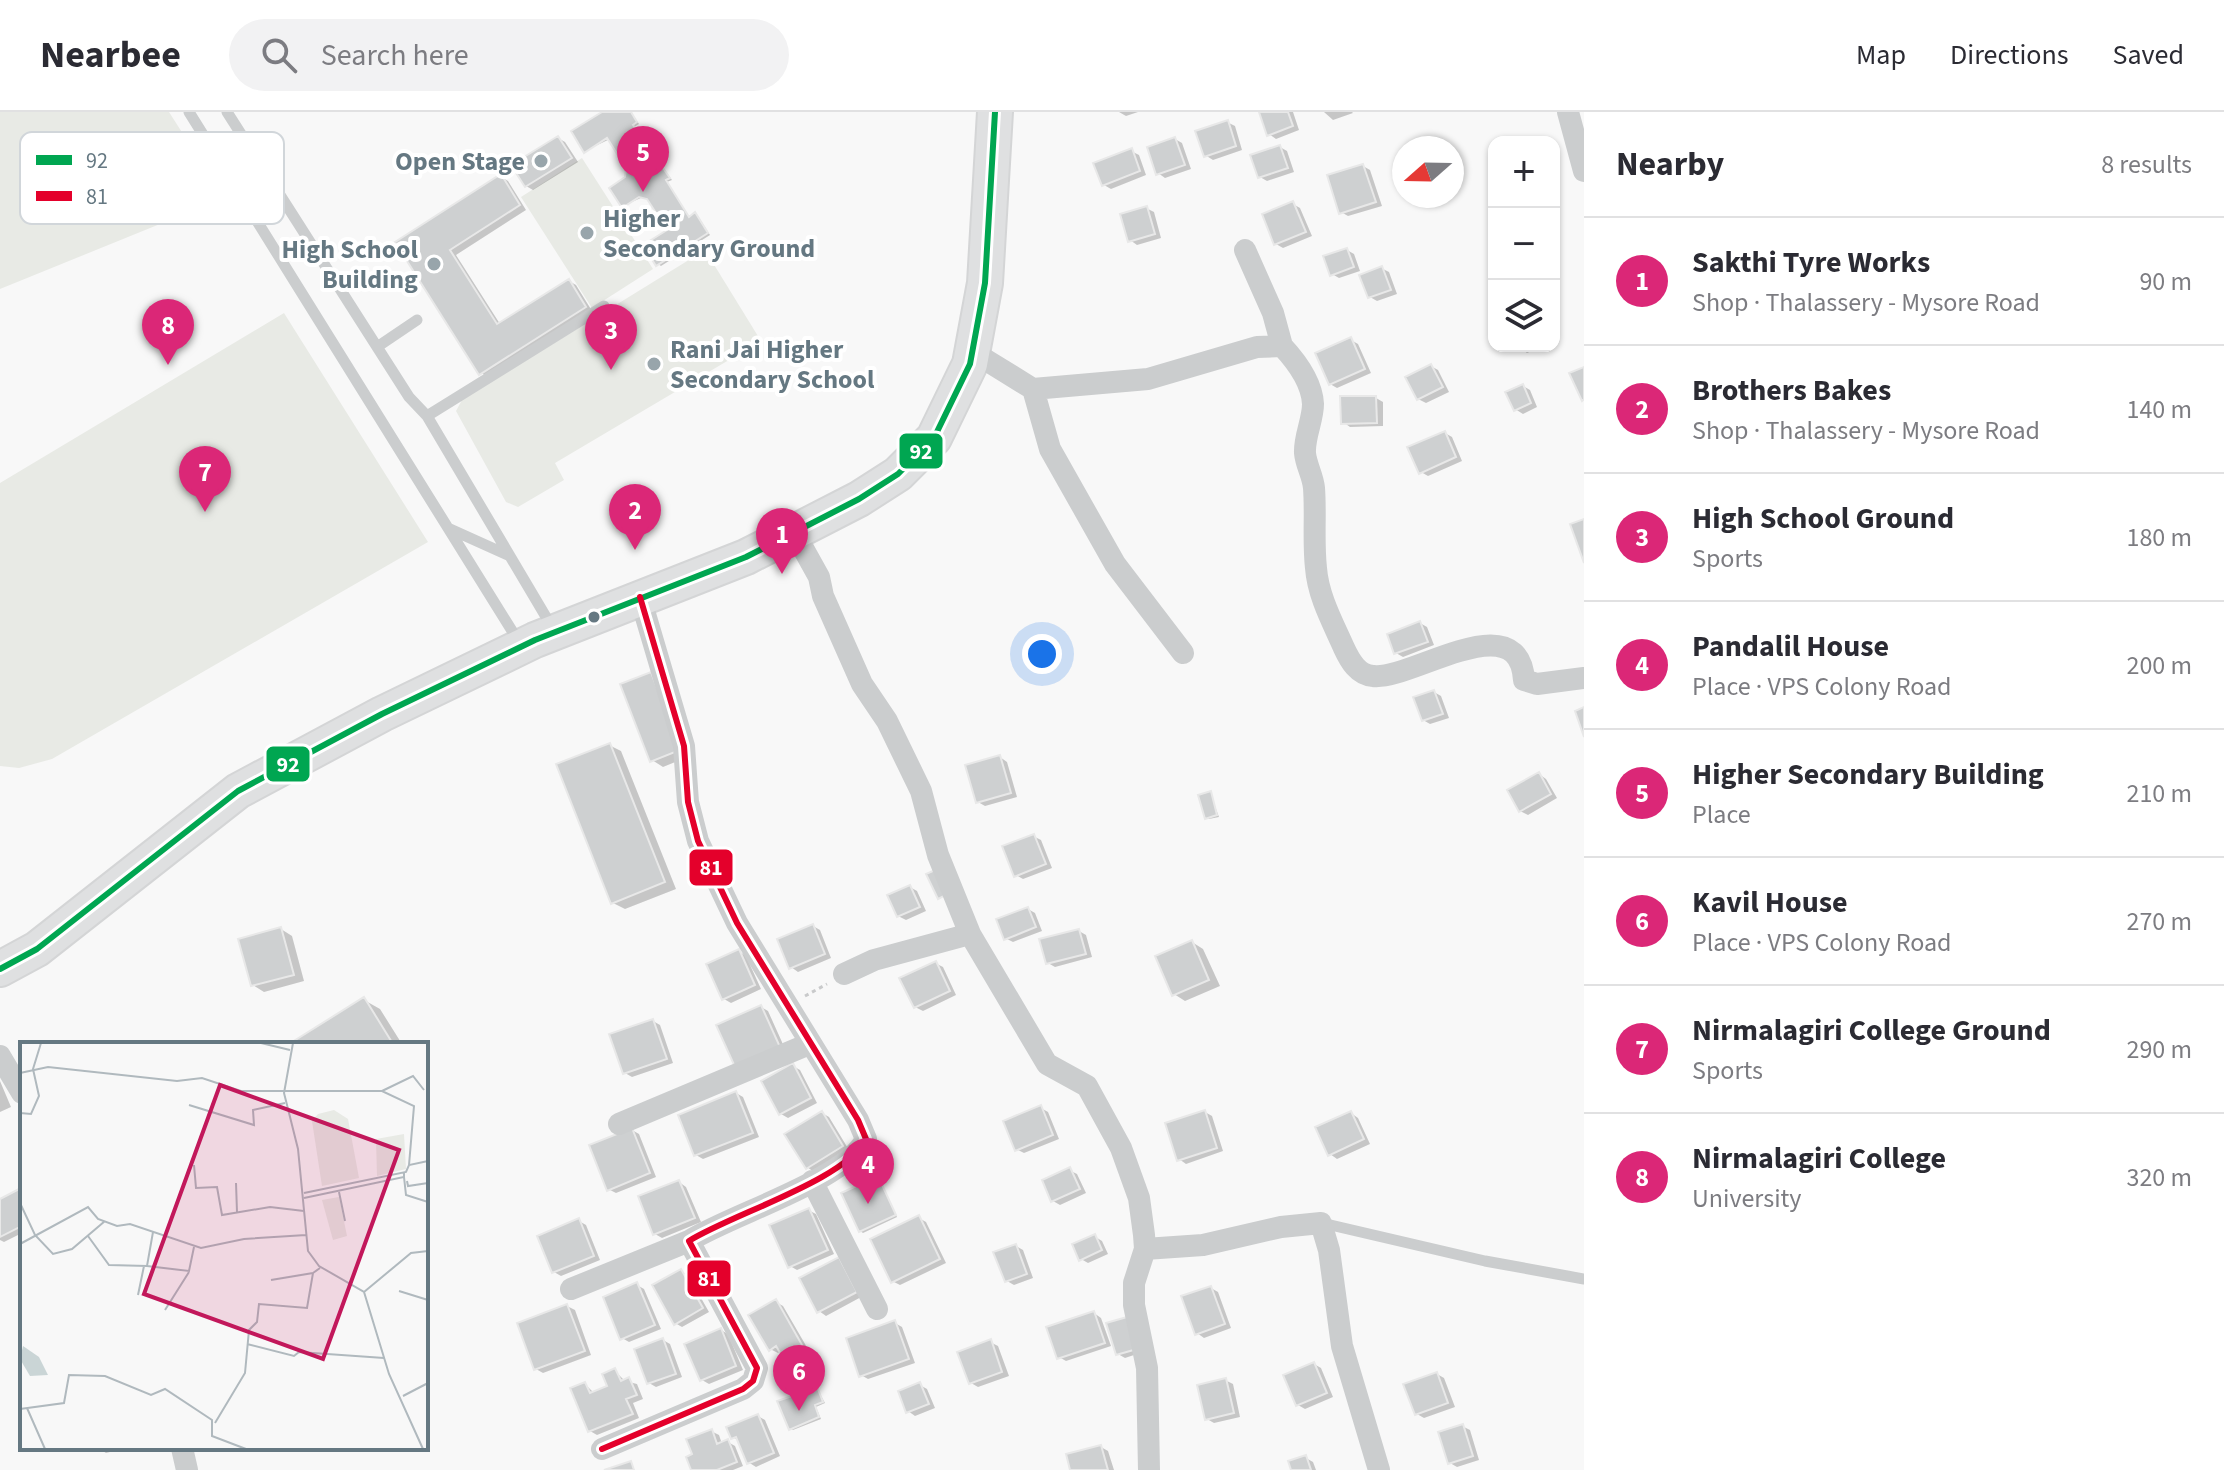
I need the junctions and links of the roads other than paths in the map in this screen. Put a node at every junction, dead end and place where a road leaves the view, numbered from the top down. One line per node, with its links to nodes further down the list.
1 (189, 112): 5 (lane)
2 (227, 112): 6 (lane)
3 (995, 112): 15 (main road)
4 (1568, 112): 7 (street)
5 (201, 132)
6 (240, 132)
7 (1584, 171)
8 (284, 201): 14 (lane)
9 (259, 224): 18 (lane)
10 (1245, 250): 13 (street)
11 (604, 306): 17 (lane)
12 (417, 320): 14 (lane)
13 (1282, 346): 16 (street); 25 (street)
14 (377, 347): 17 (lane)
15 (973, 352): 16 (street); 19 (main road)
16 (1033, 389): 24 (street)
17 (427, 416): 20 (lane)
18 (449, 529): 20 (lane); 23 (lane)
19 (794, 532): 21 (main road); 26 (street)
20 (512, 557): 22 (lane)
21 (640, 597): 22 (main road); 29 (street)
22 (554, 631): 23 (main road)
23 (521, 646): 27 (main road)
24 (1183, 653)
25 (1584, 678)
26 (970, 934): 28 (street); 36 (street)
27 (0, 969)
28 (844, 974)
29 (809, 1044): 32 (street); 33 (street)
30 (0, 1056): 31 (street)
31 (20, 1090)
32 (619, 1124)
33 (812, 1181): 35 (street); 39 (street)
34 (1321, 1223): 36 (street); 37 (lane); 44 (street)
35 (689, 1241): 38 (street); 40 (street)
36 (1145, 1249): 43 (street)
37 (1584, 1279)
38 (571, 1289)
39 (877, 1309)
40 (602, 1449)
41 (182, 1450): 42 (street)
42 (187, 1470)
43 (1149, 1470)
44 (1379, 1470)

